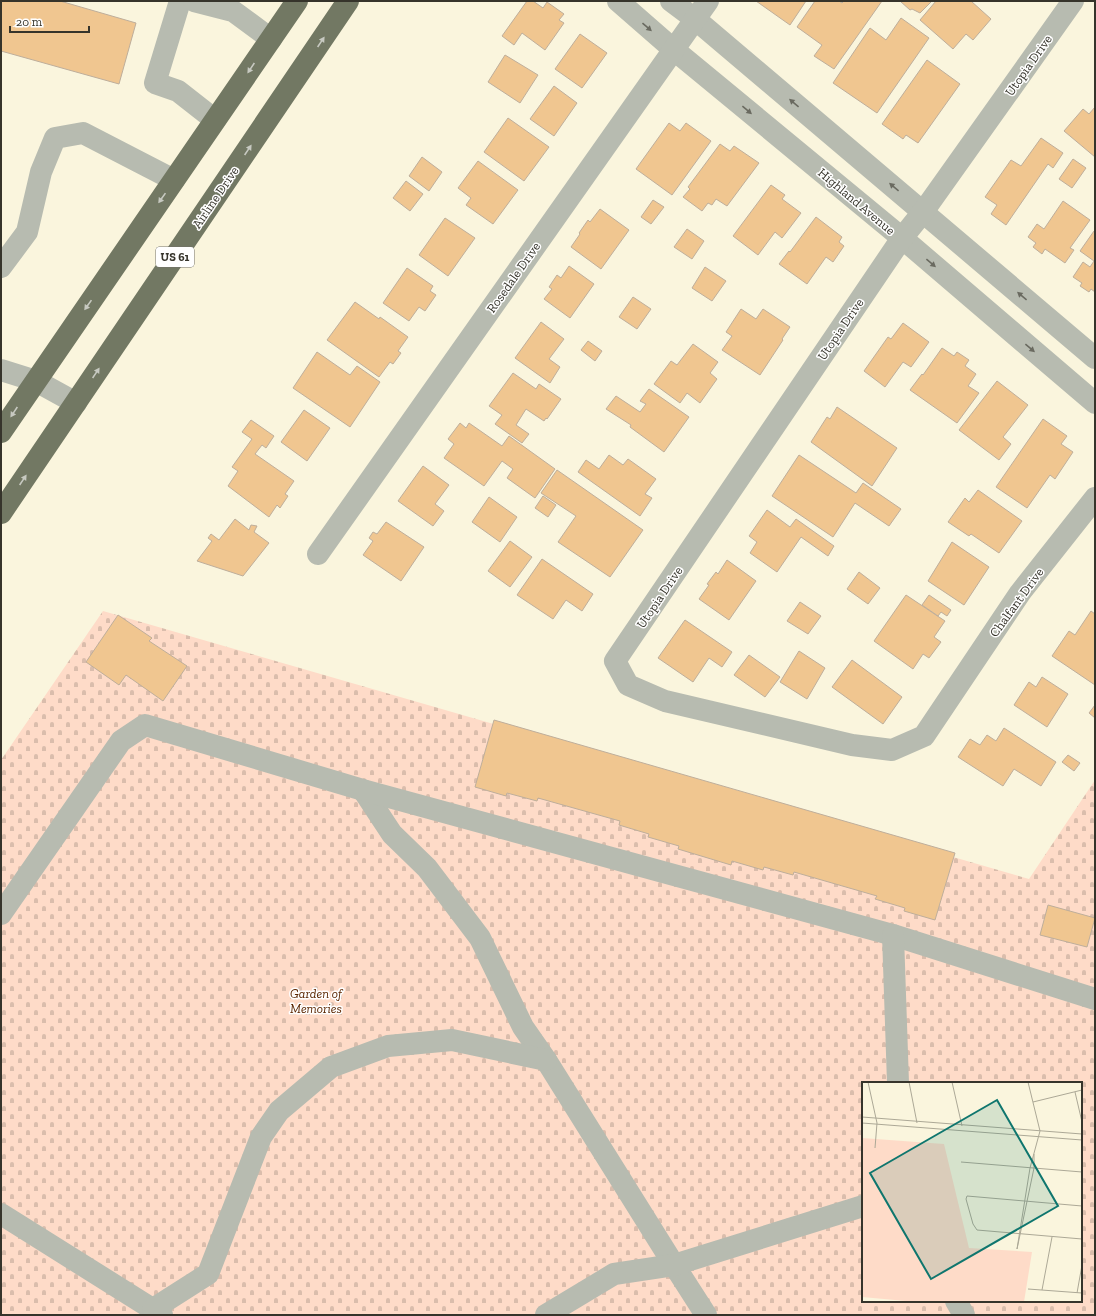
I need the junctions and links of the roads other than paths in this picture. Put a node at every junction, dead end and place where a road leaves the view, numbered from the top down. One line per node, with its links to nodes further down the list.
1 (180, 1): 12 (street)
2 (194, 1): 10 (street)
3 (348, 1): 20 (highway, Airline Drive / US 61, one-way to 3)
4 (618, 1): 11 (street, Highland Avenue, one-way to 11)
5 (671, 1): 9 (street)
6 (708, 1): 9 (street, Rosedale Drive)
7 (1073, 1): 14 (street, Utopia Drive)
8 (292, 3): 10 (highway)
9 (695, 19): 11 (street, Rosedale Drive); 14 (street, one-way to 9)
10 (271, 39): 12 (highway, one-way to 12)
11 (673, 49): 15 (street, Highland Avenue, one-way to 15); 25 (street, Rosedale Drive)
12 (216, 120): 13 (highway)
13 (174, 180): 16 (street); 19 (highway, one-way to 19)
14 (923, 212): 15 (street, Utopia Drive); 17 (street, one-way to 14)
15 (902, 238): 21 (street, Highland Avenue, one-way to 21); 26 (street, Utopia Drive)
16 (1, 267)
17 (1095, 358)
18 (1, 370): 19 (street)
19 (36, 381): 20 (street); 22 (highway, one-way to 22)
20 (76, 403): 24 (highway, Airline Drive / US 61, one-way to 20)
21 (1095, 403)
22 (1, 432)
23 (1095, 498): 26 (street, Chalfant Drive)
24 (1, 513)
25 (318, 554)
26 (615, 661)
27 (363, 790): 28 (street); 29 (street); 31 (street)
28 (1, 914)
29 (893, 936): 30 (street); 32 (street)
30 (1095, 999)
31 (546, 1060): 35 (street); 37 (street)
32 (898, 1082)
33 (862, 1206): 35 (street)
34 (1, 1214): 37 (street)
35 (674, 1265): 38 (street); 39 (street)
36 (957, 1302): 40 (street)
37 (158, 1312)
38 (546, 1315)
39 (706, 1315)
40 (964, 1315)

